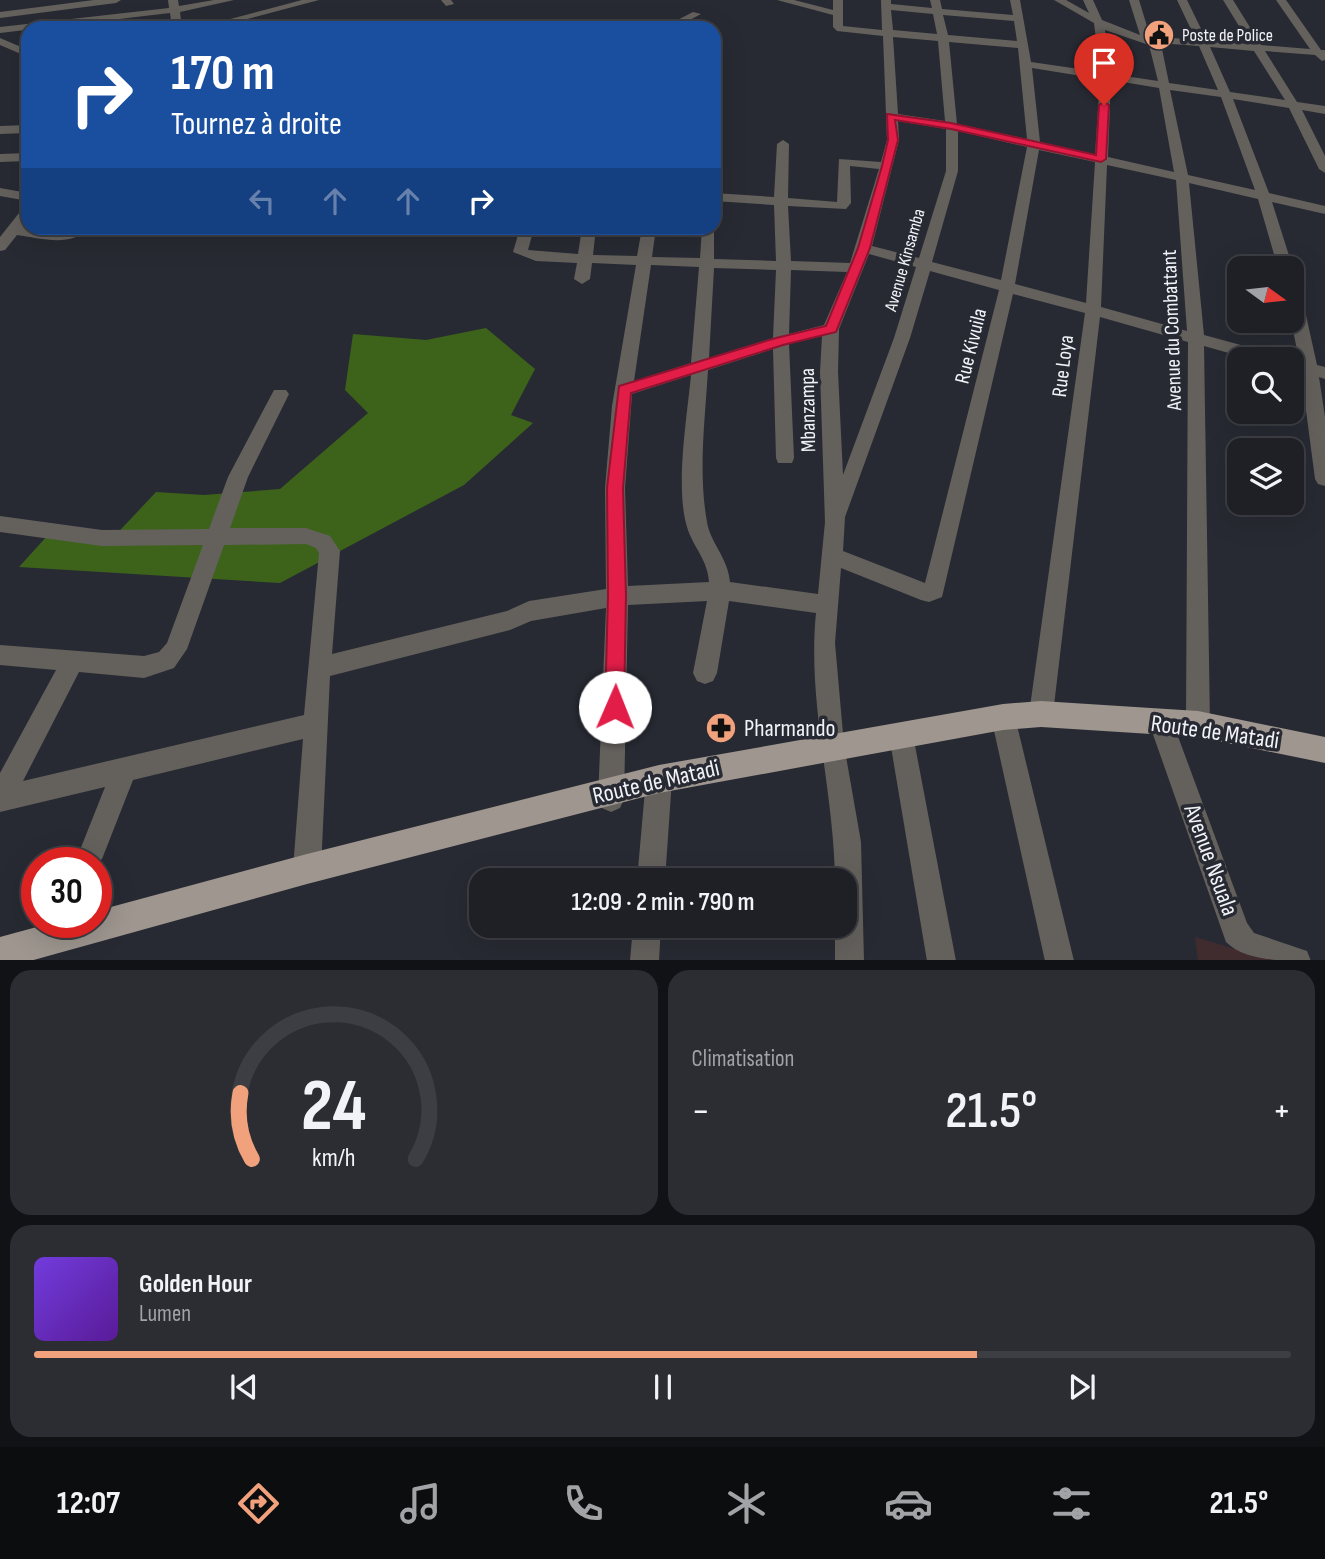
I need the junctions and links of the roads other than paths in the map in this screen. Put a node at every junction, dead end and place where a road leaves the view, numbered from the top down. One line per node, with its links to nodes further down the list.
1 (116, 0): 13 (street)
2 (229, 0): 15 (street)
3 (314, 0): 23 (street)
4 (782, 0): 18 (street)
5 (838, 0): 18 (street)
6 (1015, 0): 20 (street, Rue Kivuila)
7 (1059, 0): 25 (street)
8 (1088, 0): 25 (street, Rue Loya)
9 (1134, 0): 30 (street, Avenue du Combattant)
10 (1182, 0): 32 (street)
11 (1228, 0): 34 (street)
12 (1281, 0): 36 (street)
13 (101, 2): 19 (street); 21 (street)
14 (887, 3): 16 (street); 28 (street, Mbanzampa)
15 (174, 5): 22 (street)
16 (936, 6): 20 (street); 29 (street, Avenue Kinsamba)
17 (696, 14): 24 (street)
18 (839, 14): 28 (street)
19 (0, 15)
20 (1019, 18): 33 (street, Rue Kivuila)
21 (97, 21)
22 (108, 21)
23 (229, 21)
24 (682, 21)
25 (1099, 23): 30 (street); 38 (street, Rue Loya)
26 (21, 29): 27 (street)
27 (0, 30)
28 (887, 34): 29 (street); 43 (street, Mbanzampa)
29 (943, 38): 33 (street); 44 (street, Avenue Kinsamba)
30 (1146, 39): 32 (street); 39 (street, Avenue du Combattant)
31 (0, 41): 35 (street)
32 (1203, 44): 34 (street); 40 (street)
33 (1023, 45): 37 (street, Rue Kivuila)
34 (1257, 48): 36 (street); 41 (street)
35 (21, 51)
36 (1323, 56)
37 (1026, 64): 38 (street); 48 (street, Rue Kivuila)
38 (1106, 77): 39 (street); 51 (street, Rue Loya)
39 (1163, 86): 40 (street); 54 (street, Avenue du Combattant)
40 (1227, 96): 41 (street); 57 (street)
41 (1294, 106): 42 (street); 53 (street)
42 (1325, 110)
43 (890, 116): 44 (street); 52 (street, Mbanzampa)
44 (951, 126): 48 (street); 77 (street, Avenue Kinsamba)
45 (21, 129): 46 (street)
46 (0, 130)
47 (783, 144): 59 (street)
48 (1034, 145): 51 (street); 80 (street, Rue Kivuila)
49 (21, 157): 50 (street)
50 (0, 158)
51 (1101, 159): 54 (street); 81 (street, Rue Loya)
52 (887, 166): 59 (street); 71 (street, Mbanzampa)
53 (1325, 169)
54 (1182, 179): 57 (street); 84 (street, Avenue du Combattant)
55 (0, 192): 56 (street)
56 (21, 196)
57 (1266, 197): 60 (street); 72 (street)
58 (721, 198): 59 (street)
59 (781, 202): 76 (street)
60 (1325, 210)
61 (21, 220): 62 (street)
62 (13, 230): 63 (street); 70 (street)
63 (21, 231)
64 (45, 235): 65 (street)
65 (69, 235)
66 (525, 235): 73 (street)
67 (588, 235): 73 (street)
68 (648, 235): 74 (street)
69 (709, 235): 75 (street)
70 (0, 247)
71 (864, 248): 77 (street); 78 (street, Mbanzampa)
72 (1283, 256)
73 (584, 257): 74 (street); 79 (street)
74 (645, 260): 75 (street); 89 (street)
75 (708, 263): 76 (street); 87 (street)
76 (784, 265): 78 (street); 85 (street)
77 (924, 265): 80 (street); 93 (street, Avenue Kinsamba)
78 (857, 268): 83 (street, Mbanzampa)
79 (582, 279)
80 (1007, 287): 81 (street); 96 (street, Rue Kivuila)
81 (1093, 309): 84 (street); 104 (street, Rue Loya)
82 (1304, 328): 88 (street)
83 (831, 329): 85 (street); 93 (street, Mbanzampa)
84 (1196, 338): 86 (street); 108 (street, Avenue du Combattant)
85 (781, 341): 87 (street); 91 (street)
86 (1229, 347)
87 (701, 366): 89 (street); 97 (street)
88 (1317, 371): 92 (street)
89 (624, 390): 98 (street)
90 (280, 394): 95 (street)
91 (785, 458)
92 (1325, 479)
93 (835, 522): 96 (street, Mbanzampa)
94 (0, 524): 95 (street)
95 (218, 537): 101 (street); 102 (street)
96 (831, 555): 99 (street, Mbanzampa)
97 (720, 590): 98 (street); 99 (street); 103 (street)
98 (617, 596): 102 (street); 114 (street)
99 (827, 605): 110 (street, Mbanzampa)
100 (0, 655): 101 (street)
101 (73, 661): 112 (street)
102 (320, 668): 107 (street)
103 (705, 673)
104 (1041, 714): 105 (main road, Route de Matadi); 106 (main road, Route de Matadi)
105 (1003, 717): 109 (main road, Route de Matadi); 123 (street)
106 (1161, 723): 108 (main road, Route de Matadi); 124 (street, Avenue Nsuala)
107 (315, 724): 112 (street); 117 (street)
108 (1198, 724): 111 (main road, Route de Matadi)
109 (901, 735): 110 (main road, Route de Matadi); 122 (street)
110 (832, 746): 113 (main road, Route de Matadi); 121 (street, Mbanzampa)
111 (1325, 750)
112 (124, 770): 115 (street)
113 (659, 779): 114 (main road, Route de Matadi); 116 (street)
114 (612, 795): 117 (main road, Route de Matadi)
115 (94, 847)
116 (652, 868)
117 (307, 869): 119 (main road, Route de Matadi)
118 (646, 938): 120 (street)
119 (11, 954)
120 (644, 960)
121 (850, 960)
122 (942, 960)
123 (1060, 960)
124 (1294, 960)

